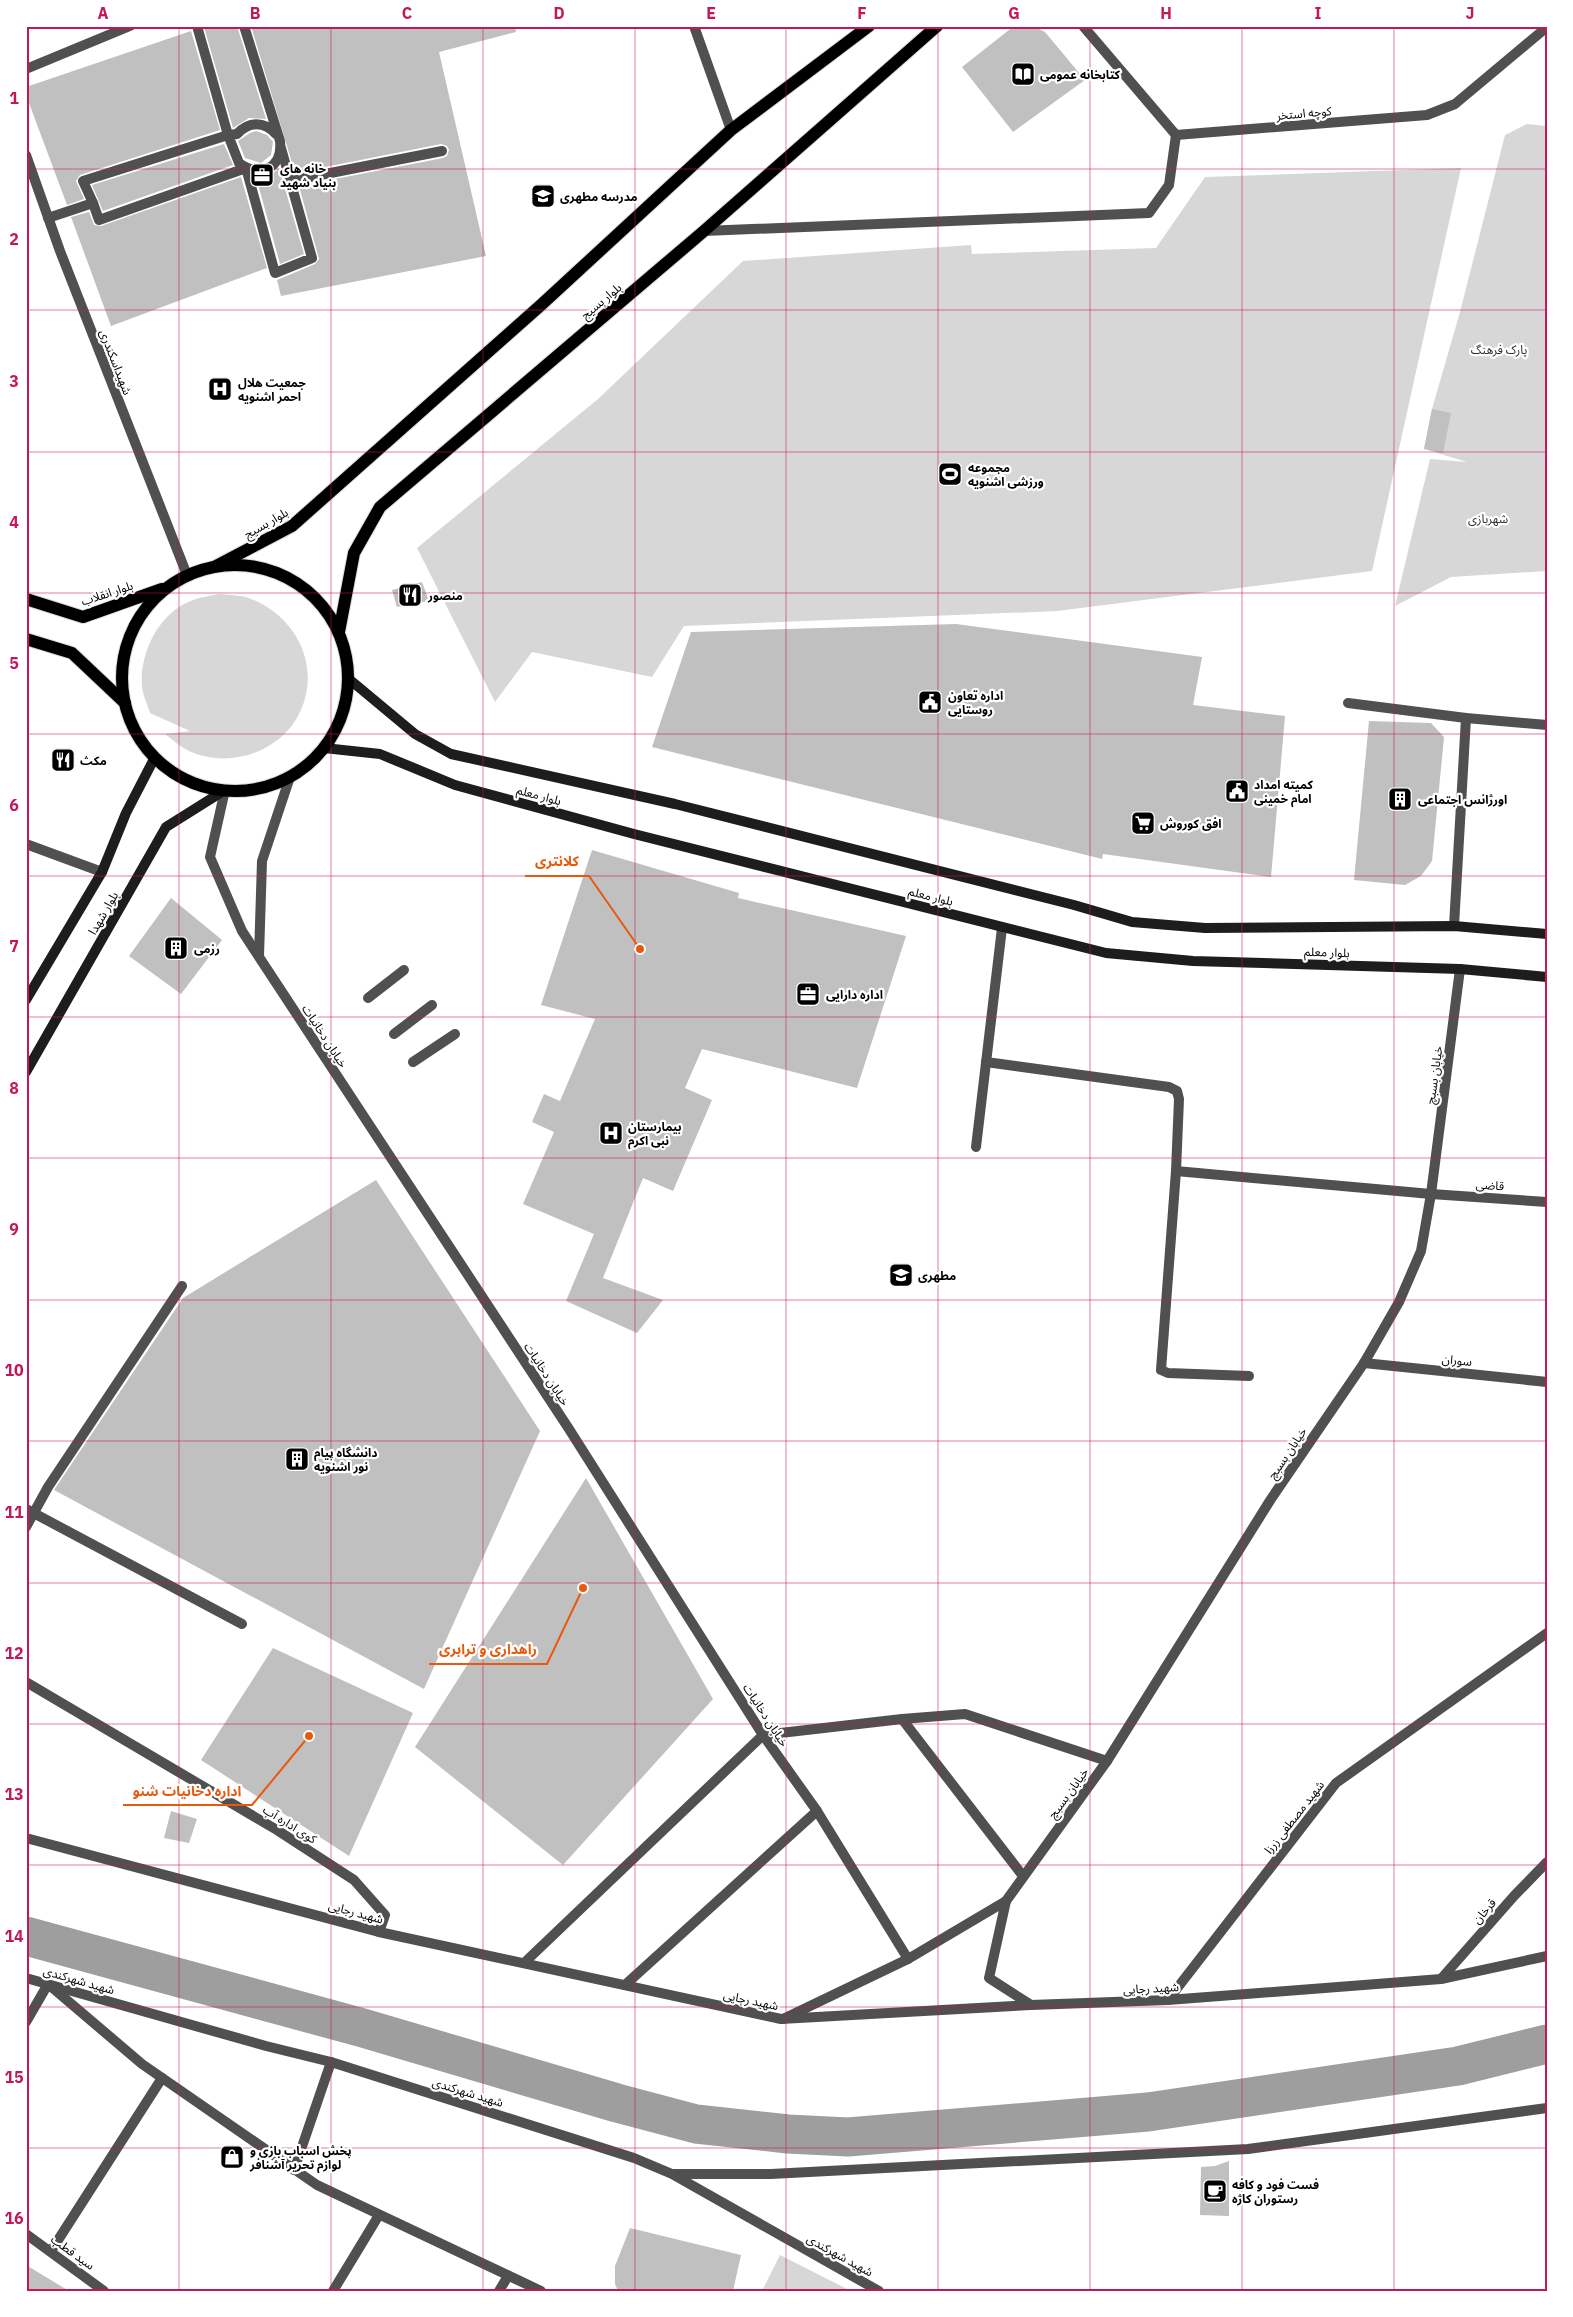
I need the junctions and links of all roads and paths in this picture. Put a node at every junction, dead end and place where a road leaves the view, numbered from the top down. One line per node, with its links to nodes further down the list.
1 (130, 26): 9 (street)
2 (197, 26): 12 (street)
3 (244, 26): 11 (street)
4 (694, 26): 10 (street)
5 (869, 26): 10 (main road, بلوار بسیج)
6 (937, 26): 21 (main road, بلوار بسیج)
7 (1083, 26): 13 (street)
8 (1547, 27): 13 (street, کوچه استخر)
9 (26, 69)
10 (732, 130): 22 (main road, بلوار بسیج)
11 (276, 134): 12 (street); 14 (street)
12 (228, 135): 17 (street); 19 (street)
13 (1176, 135): 21 (street)
14 (281, 148): 17 (street); 18 (street)
15 (442, 151): 18 (street)
16 (26, 155): 20 (street, شهیداسکندری)
17 (246, 168): 18 (street); 19 (street)
18 (290, 181)
19 (94, 203): 20 (street)
20 (48, 218): 23 (street, شهیداسکندری)
21 (704, 231): 26 (main road, بلوار بسیج)
22 (216, 566): 23 (main road); 26 (main road)
23 (187, 575): 24 (main road)
24 (167, 587): 25 (main road, بلوار انقلاب); 29 (main road)
25 (26, 599)
26 (339, 632): 28 (main road)
27 (26, 638): 29 (main road)
28 (349, 679): 33 (main road); 39 (main road, بلوار معلم)
29 (125, 703): 34 (main road)
30 (1348, 703): 31 (street)
31 (1466, 718): 32 (street); 39 (street)
32 (1547, 725)
33 (324, 748): 35 (main road); 40 (main road, بلوار معلم)
34 (155, 757): 36 (main road); 38 (main road, بلوار شهدا)
35 (290, 777): 36 (main road); 42 (street)
36 (225, 790): 42 (street, خیابان دخانیات); 54 (main road, بلوار شهدا)
37 (26, 844): 38 (street)
38 (102, 872): 46 (main road, بلوار شهدا)
39 (1454, 926): 41 (main road, بلوار معلم)
40 (1002, 928): 43 (main road, بلوار معلم); 53 (street)
41 (1547, 934)
42 (258, 957): 69 (street, خیابان دخانیات)
43 (1460, 969): 45 (main road, بلوار معلم); 57 (street, خیابان بسبچ)
44 (404, 970): 47 (street)
45 (1547, 977)
46 (30, 986): 48 (main road, بلوار شهدا)
47 (368, 998)
48 (26, 1000)
49 (432, 1005): 50 (street)
50 (394, 1034)
51 (455, 1034): 52 (street)
52 (413, 1062)
53 (986, 1062): 55 (street); 56 (street)
54 (26, 1072)
55 (976, 1147)
56 (1176, 1171): 57 (street, قاضی); 61 (street)
57 (1431, 1194): 58 (street, قاضی); 60 (street, خیابان بسبچ)
58 (1547, 1202)
59 (182, 1286): 63 (street)
60 (1364, 1363): 62 (street, سوران); 70 (street, خیابان بسبچ)
61 (1249, 1376)
62 (1547, 1382)
63 (30, 1511): 64 (street); 65 (street)
64 (26, 1528)
65 (242, 1624)
66 (1547, 1633): 84 (street, شهید مصطفی زرزا)
67 (26, 1682): 76 (street, کوی اداره آب)
68 (902, 1719): 69 (street); 70 (street); 74 (street)
69 (763, 1735): 71 (street, خیابان دخانیات); 79 (street)
70 (1107, 1761): 74 (street, خیابان بسبچ)
71 (817, 1811): 78 (street, خیابان دخانیات); 83 (street)
72 (26, 1838): 76 (street, شهید رجایی)
73 (1547, 1862): 81 (street, قرخان)
74 (1023, 1876): 75 (street, خیابان بسبچ)
75 (1006, 1901): 78 (street); 85 (street)
76 (379, 1932): 79 (street, شهید رجایی)
77 (1547, 1956): 81 (street, شهید رجایی)
78 (908, 1959): 86 (street)
79 (524, 1963): 83 (street, شهید رجایی)
80 (26, 1978): 82 (street, شهید شهرکندی)
81 (1441, 1979): 84 (street, شهید رجایی)
82 (48, 1984): 87 (street); 88 (street, شهید شهرکندی); 89 (street)
83 (625, 1985): 86 (street, شهید رجایی)
84 (1168, 2000): 85 (street, شهید رجایی)
85 (1031, 2005): 86 (street, شهید رجایی)
86 (781, 2019)
87 (26, 2022)
88 (331, 2062): 91 (street); 92 (street, شهید شهرکندی)
89 (162, 2078): 91 (street); 95 (street)
90 (1547, 2108): 92 (street)
91 (294, 2170): 93 (street)
92 (672, 2174): 101 (street, شهید شهرکندی)
93 (379, 2215): 96 (street); 98 (street)
94 (26, 2234): 95 (street, سید قطب)
95 (51, 2252): 97 (street, سید قطب)
96 (508, 2276): 99 (street); 100 (street)
97 (104, 2291)
98 (332, 2291)
99 (498, 2291)
100 (541, 2291)
101 (879, 2291)

